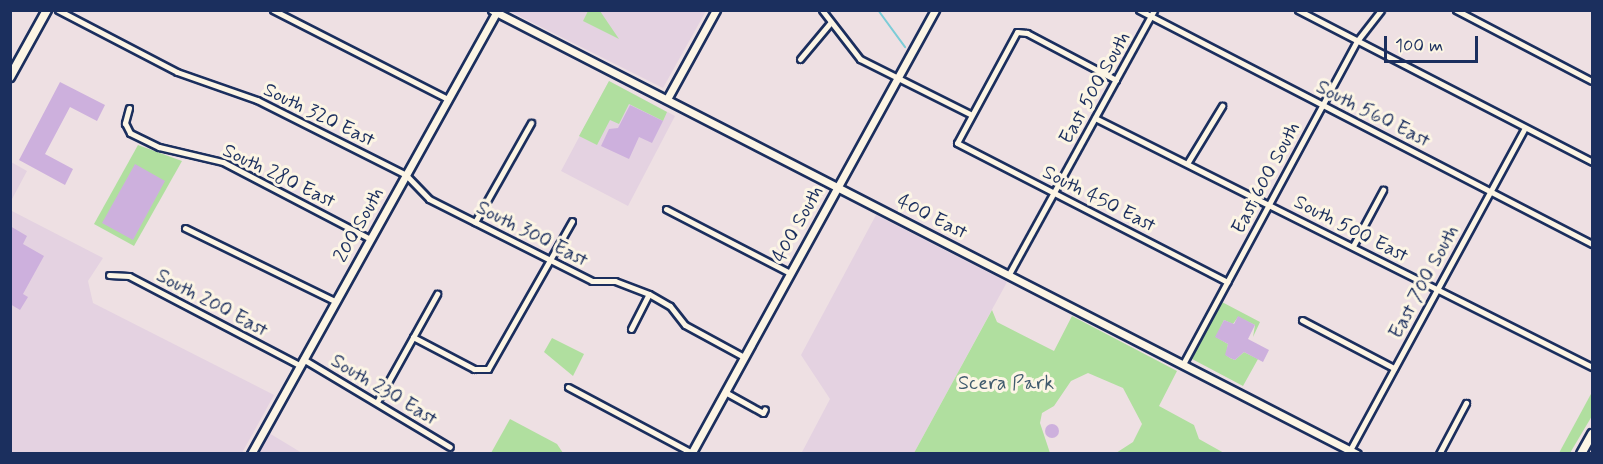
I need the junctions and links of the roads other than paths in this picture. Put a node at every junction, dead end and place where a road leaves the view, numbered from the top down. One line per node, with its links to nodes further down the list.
1 (47, 10): 16 (main road)
2 (58, 10): 31 (street, South 320 East)
3 (273, 10): 20 (street)
4 (716, 10): 21 (street)
5 (822, 10): 13 (street)
6 (935, 10): 17 (street, 400 South)
7 (1139, 10): 12 (street, South 560 East)
8 (1299, 10): 14 (street)
9 (1381, 10): 14 (street, East 600 South)
10 (1456, 10): 19 (street)
11 (494, 12): 20 (street, 200 South); 21 (street, 400 East)
12 (1153, 14): 18 (street, East 500 South); 22 (street, South 560 East)
13 (831, 22): 15 (street); 17 (street)
14 (1357, 41): 22 (street, East 600 South); 28 (street)
15 (800, 59)
16 (10, 77)
17 (899, 77): 25 (street); 32 (street, 400 South)
18 (1116, 80): 25 (street); 26 (street, East 500 South)
19 (1593, 81)
20 (448, 99): 31 (street, 200 South)
21 (667, 99): 32 (street, 400 East)
22 (1323, 105): 34 (street, South 560 East); 36 (street, East 600 South)
23 (1222, 106): 29 (street)
24 (129, 108): 41 (street, South 280 East)
25 (970, 114): 35 (street, South 450 East)
26 (1095, 118): 29 (street, South 500 East); 35 (street, East 500 South)
27 (531, 123): 39 (street)
28 (1525, 128): 30 (street); 34 (street, East 700 South)
29 (1188, 162): 36 (street, South 500 East)
30 (1593, 162)
31 (406, 175): 39 (street, South 300 East); 41 (street, 200 South)
32 (838, 186): 45 (street, 400 South); 46 (street, 400 East)
33 (1383, 190): 43 (street)
34 (1490, 190): 42 (street, South 560 East); 49 (street, East 700 South)
35 (1055, 193): 46 (street, East 500 South); 48 (street, South 450 East)
36 (1269, 204): 43 (street, South 500 East); 48 (street, East 600 South)
37 (666, 209): 45 (street)
38 (573, 221): 44 (street)
39 (475, 222): 44 (street, South 300 East)
40 (185, 228): 52 (street)
41 (370, 239): 52 (street, 200 South)
42 (1593, 244)
43 (1353, 246): 49 (street, South 500 East)
44 (550, 260): 51 (street, South 300 East); 55 (street)
45 (790, 273): 56 (street, 400 South)
46 (1009, 274): 58 (street, 400 East)
47 (109, 275): 57 (street, South 200 East)
48 (1227, 282): 58 (street, East 600 South)
49 (1436, 290): 59 (street, South 500 East); 60 (street, East 700 South)
50 (437, 294): 55 (street)
51 (649, 294): 54 (street); 56 (street, South 300 East)
52 (335, 301): 57 (street, 200 South)
53 (1302, 320): 60 (street)
54 (631, 329)
55 (413, 337): 63 (street)
56 (744, 357): 62 (street, 400 South)
57 (301, 362): 63 (street, South 230 East); 69 (street, 200 South)
58 (1183, 364): 68 (street, 400 East)
59 (1593, 367)
60 (1394, 368): 68 (street, East 700 South)
61 (568, 387): 70 (street)
62 (725, 392): 65 (street); 70 (street, 400 South)
63 (377, 402): 67 (street, South 230 East)
64 (1466, 403): 71 (street)
65 (765, 409)
66 (1593, 434): 72 (main road)
67 (450, 447)
68 (1353, 452)
69 (251, 453)
70 (691, 453)
71 (1440, 453)
72 (1581, 453)

